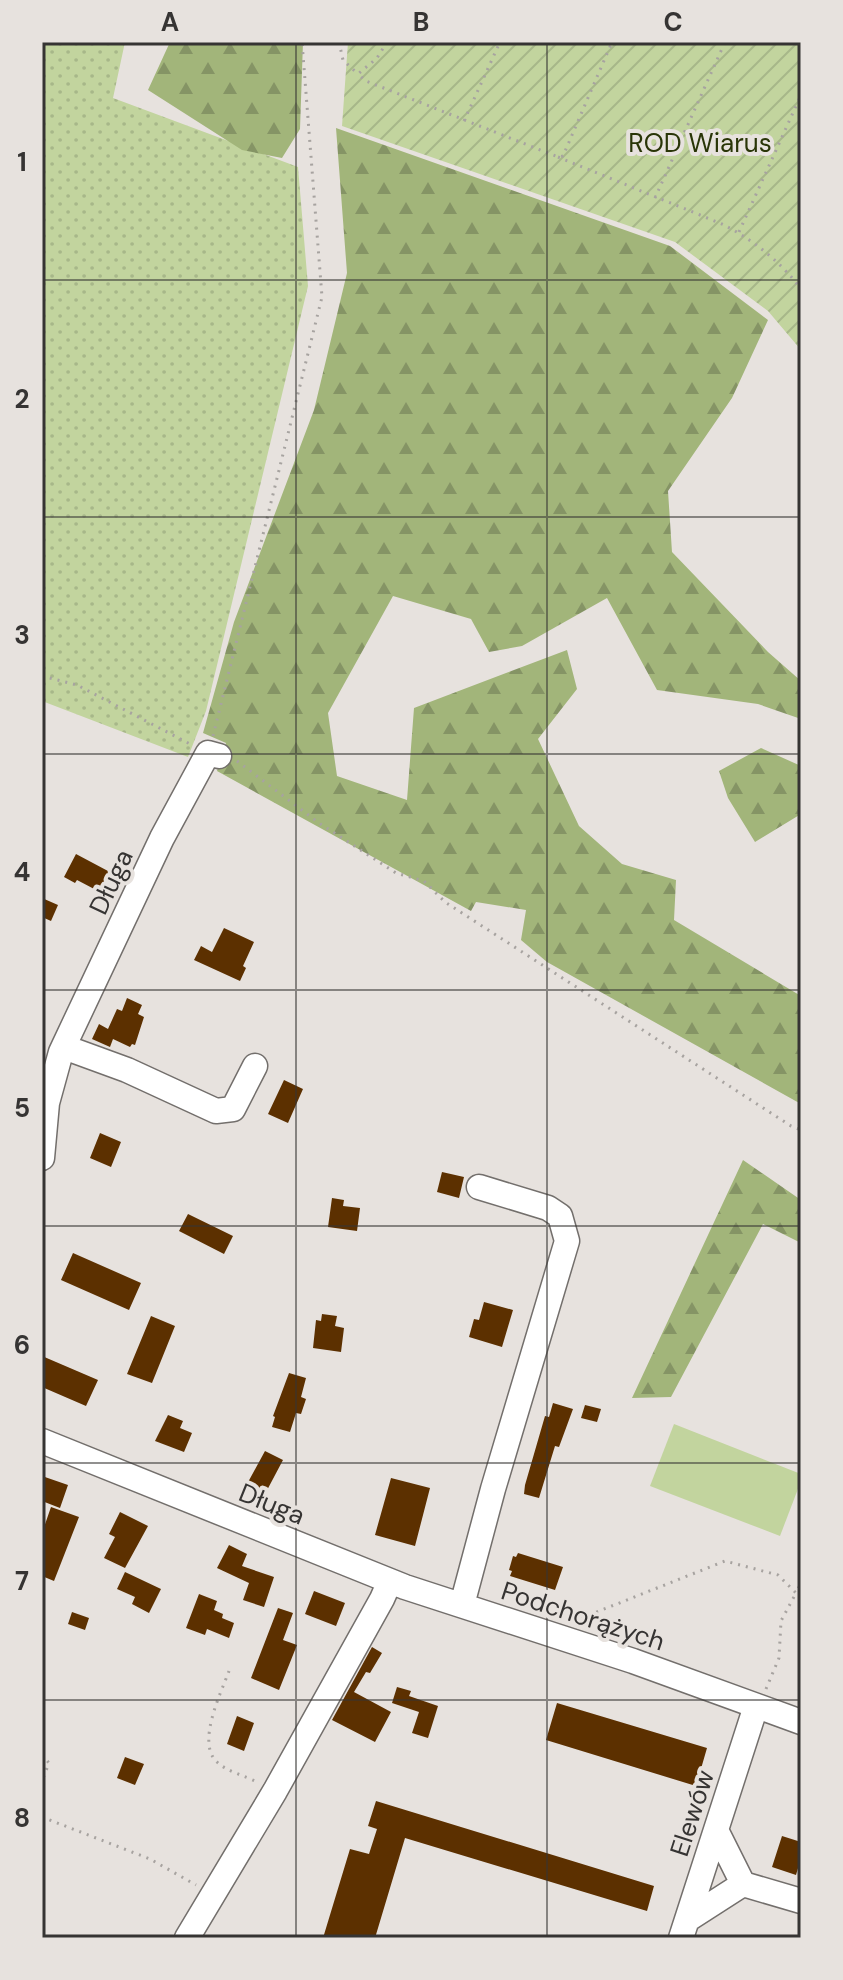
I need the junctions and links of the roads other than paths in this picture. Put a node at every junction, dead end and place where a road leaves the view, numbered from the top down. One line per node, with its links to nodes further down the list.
1 (209, 760): 2 (street, Długa)
2 (56, 1047): 3 (street); 4 (street, Długa)
3 (255, 1066)
4 (42, 1158)
5 (479, 1187): 9 (street)
6 (42, 1441): 7 (street, Długa)
7 (347, 1565): 8 (street, Podchorążych)
8 (390, 1581): 9 (street, Podchorążych); 16 (street)
9 (462, 1605): 10 (street, Podchorążych)
10 (756, 1706): 11 (street, Podchorążych); 12 (street, Elewów)
11 (801, 1722)
12 (716, 1830): 13 (street); 15 (street, Elewów)
13 (743, 1884): 14 (street); 15 (street)
14 (801, 1901)
15 (684, 1929)
16 (187, 1938)

